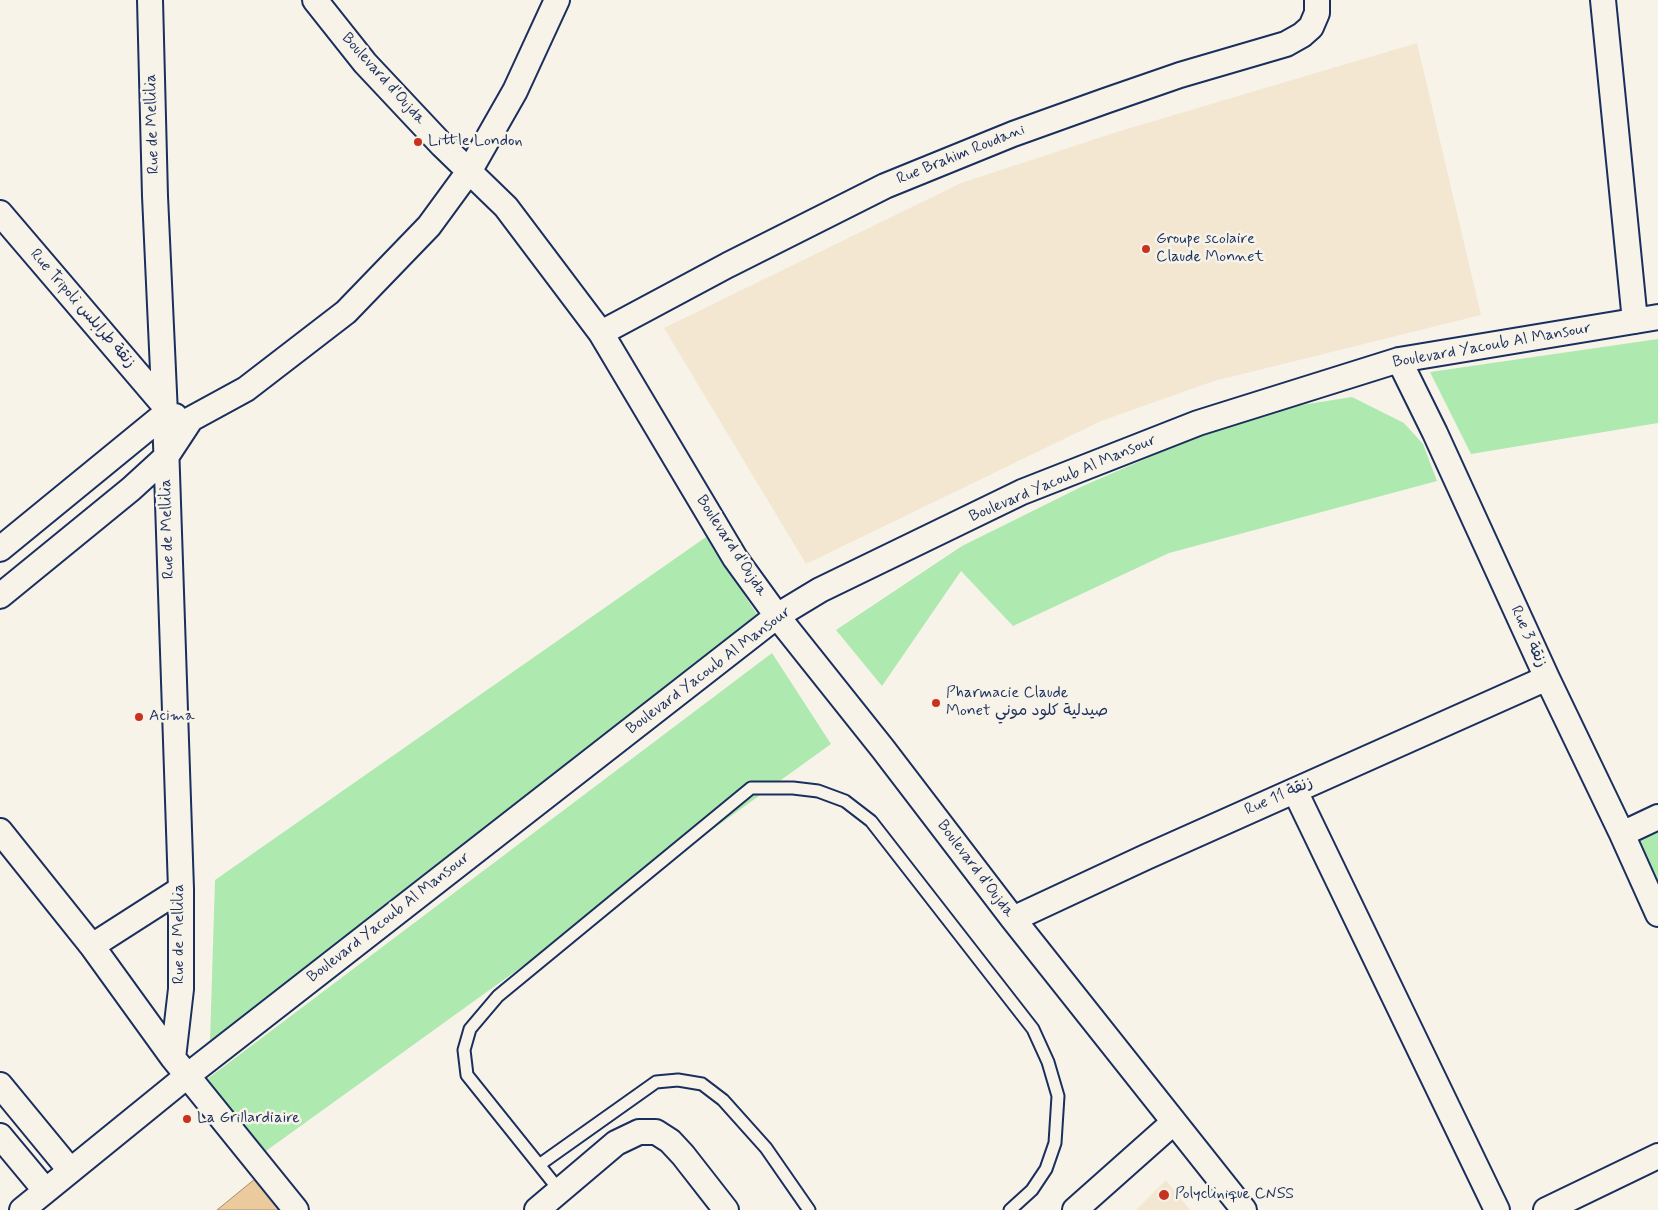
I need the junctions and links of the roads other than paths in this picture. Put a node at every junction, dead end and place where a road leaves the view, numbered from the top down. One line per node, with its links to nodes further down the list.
1 (150, 0): 12 (street, Rue de Mellilia)
2 (315, 0): 6 (street, Boulevard d'Oujda)
3 (557, 0): 6 (street)
4 (1318, 0): 10 (street, Rue Brahim Roudani)
5 (1603, 0): 9 (street)
6 (470, 170): 10 (street, Boulevard d'Oujda); 13 (street)
7 (0, 213): 12 (street, Rue Tripoli زنقة طرابلس)
8 (1658, 317): 9 (street, Boulevard Yacoub Al Mansour)
9 (1635, 322): 11 (street, Boulevard Yacoub Al Mansour)
10 (601, 332): 17 (street, Boulevard d'Oujda)
11 (1399, 360): 17 (street, Boulevard Yacoub Al Mansour); 18 (street, Rue 3 زنقة)
12 (165, 410): 13 (street); 14 (street, Rue de Mellilia); 15 (street)
13 (191, 419): 14 (street)
14 (166, 457): 16 (street); 23 (street, Rue de Mellilia)
15 (0, 549)
16 (0, 596)
17 (777, 616): 25 (street, Boulevard d'Oujda); 27 (street, Boulevard Yacoub Al Mansour)
18 (1547, 678): 19 (street, Rue 11 زنقة); 22 (street, Rue 3 زنقة)
19 (1295, 790): 25 (street, Rue 11 زنقة); 44 (street)
20 (1658, 817): 22 (street)
21 (0, 831): 26 (street)
22 (1622, 834): 24 (street, Rue 3 زنقة)
23 (181, 889): 26 (street); 27 (street, Rue de Mellilia)
24 (1658, 914)
25 (1013, 919): 29 (street, Boulevard d'Oujda)
26 (92, 946): 27 (street)
27 (180, 1067): 33 (street, Boulevard Yacoub Al Mansour); 37 (street)
28 (0, 1085): 33 (street)
29 (1174, 1122): 42 (street); 43 (street, Boulevard d'Oujda)
30 (0, 1136): 34 (street)
31 (1658, 1156): 45 (street)
32 (539, 1165): 35 (lane); 40 (lane); 41 (lane)
33 (70, 1170): 34 (street, Boulevard Yacoub Al Mansour)
34 (45, 1190): 36 (street, Boulevard Yacoub Al Mansour)
35 (560, 1191): 38 (street); 39 (street)
36 (22, 1210)
37 (296, 1210)
38 (537, 1210)
39 (726, 1210)
40 (809, 1210)
41 (1010, 1210)
42 (1076, 1210)
43 (1244, 1210)
44 (1497, 1210)
45 (1546, 1210)

